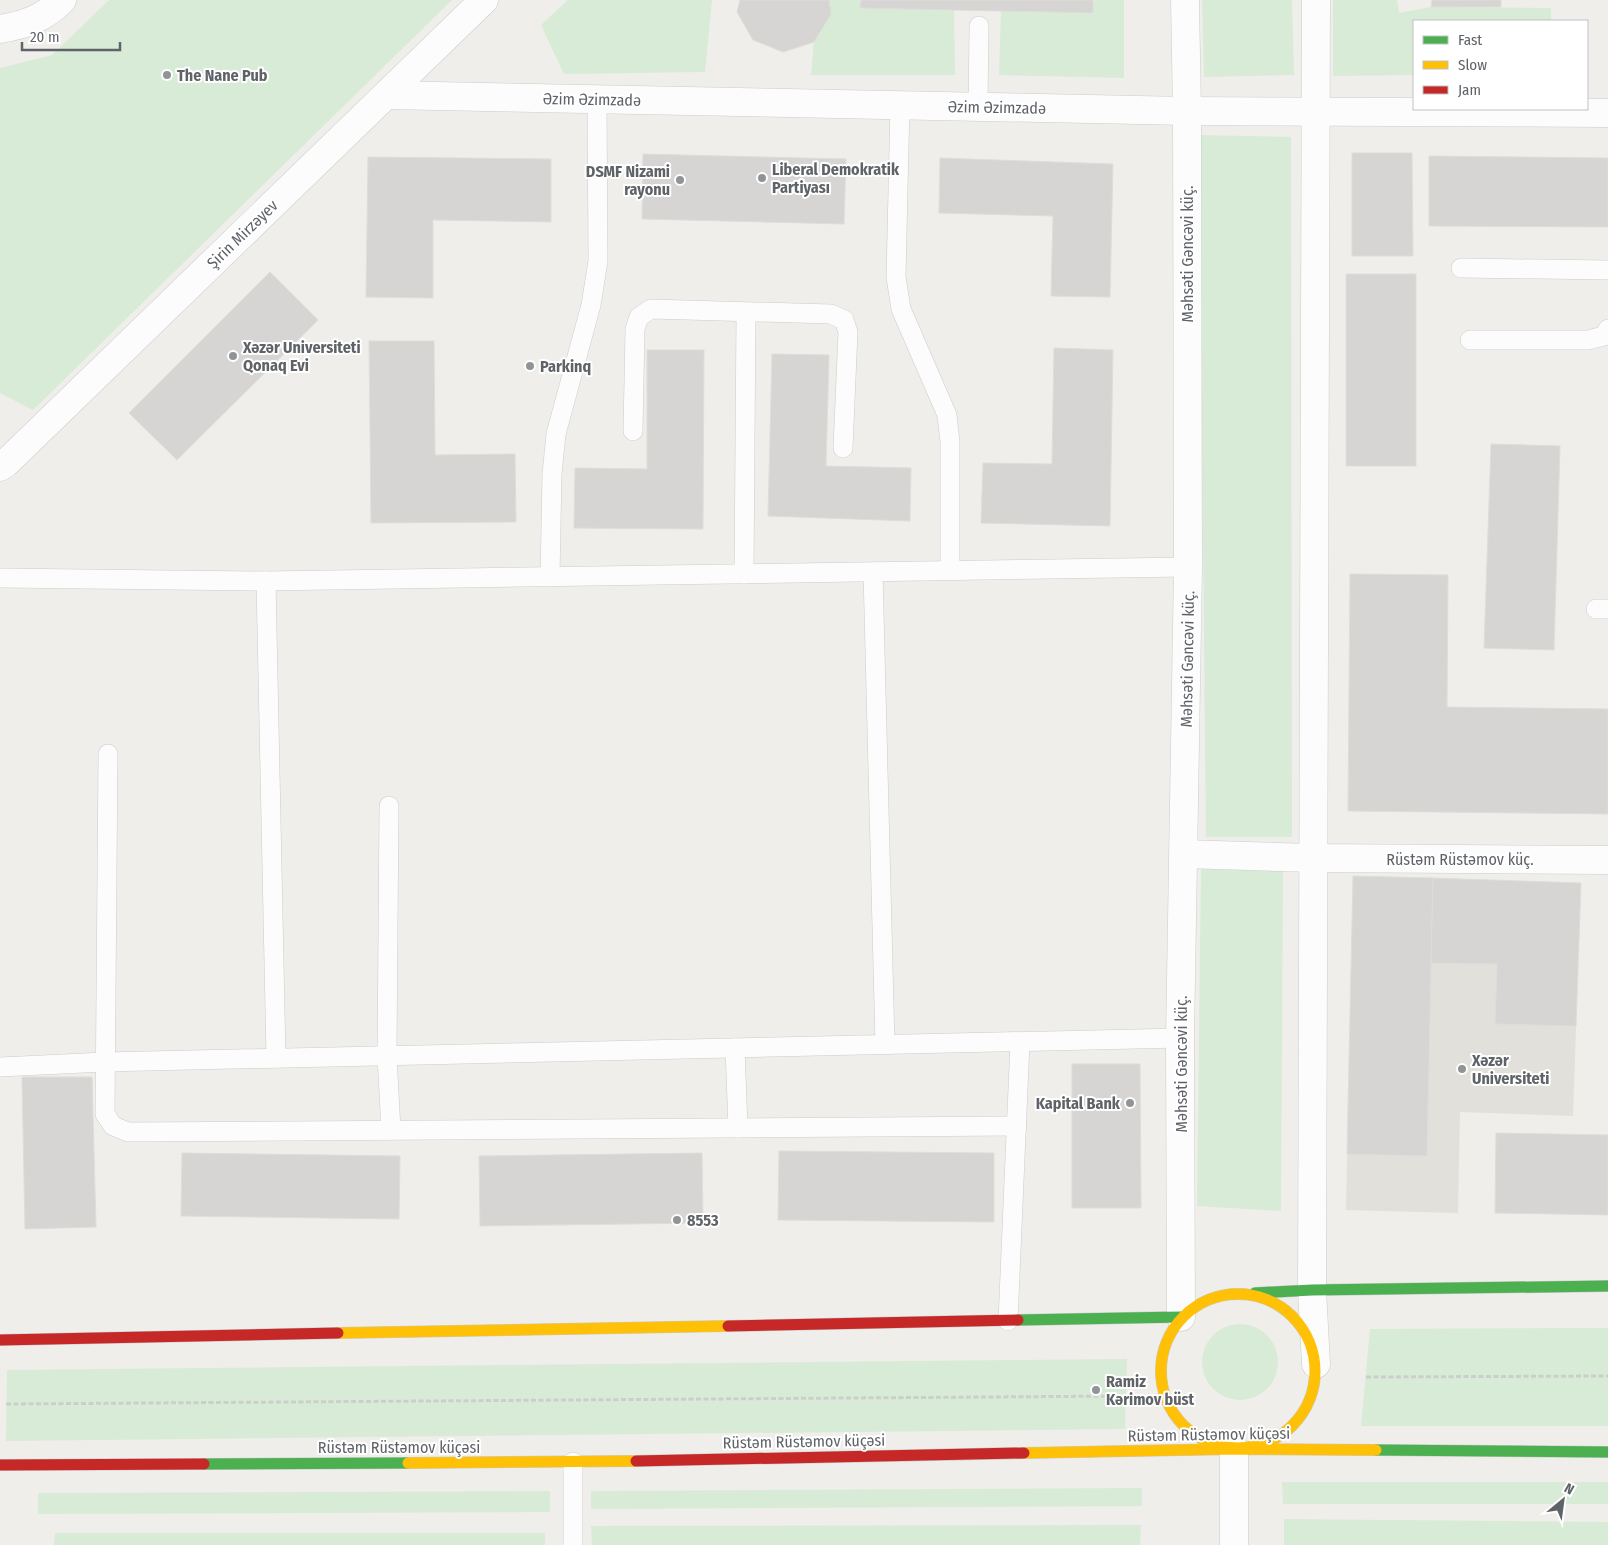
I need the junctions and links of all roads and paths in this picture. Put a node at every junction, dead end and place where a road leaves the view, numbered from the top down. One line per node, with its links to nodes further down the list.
1 (62, 0): 6 (street)
2 (484, 0): 7 (street, Şirin Mirzəyev)
3 (1185, 0): 11 (street, Məhsəti Gəncəvi küç.)
4 (1316, 0): 12 (street)
5 (979, 26): 10 (lane)
6 (0, 29)
7 (386, 95): 8 (street, Əzim Əzimzadə); 21 (street, Şirin Mirzəyev)
8 (597, 99): 9 (street, Əzim Əzimzadə); 26 (lane)
9 (900, 105): 10 (street, Əzim Əzimzadə); 23 (lane)
10 (978, 107): 11 (street, Əzim Əzimzadə)
11 (1187, 111): 12 (street, Əzim Əzimzadə); 22 (street, Məhsəti Gəncəvi küç.)
12 (1316, 111): 13 (street, Əzim Əzimzadə); 32 (street)
13 (1608, 113)
14 (1460, 268): 15 (lane)
15 (1608, 270)
16 (746, 313): 19 (lane); 20 (lane); 25 (lane)
17 (1608, 329): 18 (lane)
18 (1470, 340)
19 (633, 431)
20 (843, 448)
21 (0, 467)
22 (1188, 567): 23 (lane); 31 (street, Məhsəti Gəncəvi küç.)
23 (950, 570): 24 (lane)
24 (873, 572): 25 (lane); 36 (lane)
25 (744, 574): 26 (lane)
26 (550, 577): 28 (lane)
27 (0, 578): 28 (lane)
28 (266, 581): 39 (lane)
29 (108, 754): 40 (lane)
30 (389, 806): 38 (lane)
31 (1184, 854): 32 (street, Rüstəm Rüstəmov küç.); 34 (street, Məhsəti Gəncəvi küç.)
32 (1313, 858): 33 (street, Rüstəm Rüstəmov küç.); 46 (street)
33 (1608, 860)
34 (1180, 1038): 35 (lane); 48 (street, Məhsəti Gəncəvi küç.)
35 (1020, 1042): 36 (lane); 42 (lane)
36 (885, 1045): 37 (lane)
37 (736, 1048): 38 (lane); 43 (lane)
38 (387, 1056): 39 (lane); 44 (lane)
39 (276, 1058): 40 (lane)
40 (104, 1062): 41 (lane); 44 (lane)
41 (0, 1068)
42 (1016, 1126): 43 (lane); 49 (lane)
43 (738, 1128): 44 (lane)
44 (391, 1130)
45 (1608, 1286): 46 (main road)
46 (1312, 1290): 47 (main road); 51 (street)
47 (1245, 1293): 48 (main road); 51 (main road)
48 (1180, 1317): 49 (main road); 56 (main road)
49 (1008, 1321): 50 (main road)
50 (0, 1340)
51 (1316, 1364): 56 (main road)
52 (1608, 1376): 53 (path)
53 (1366, 1377)
54 (1126, 1396): 55 (path)
55 (6, 1404)
56 (1234, 1449): 57 (main road, Rüstəm Rüstəmov küçəsi); 58 (main road, Rüstəm Rüstəmov küçəsi); 61 (street)
57 (1608, 1452)
58 (574, 1462): 59 (main road, Rüstəm Rüstəmov küçəsi); 60 (lane)
59 (0, 1465)
60 (573, 1545)
61 (1234, 1545)

